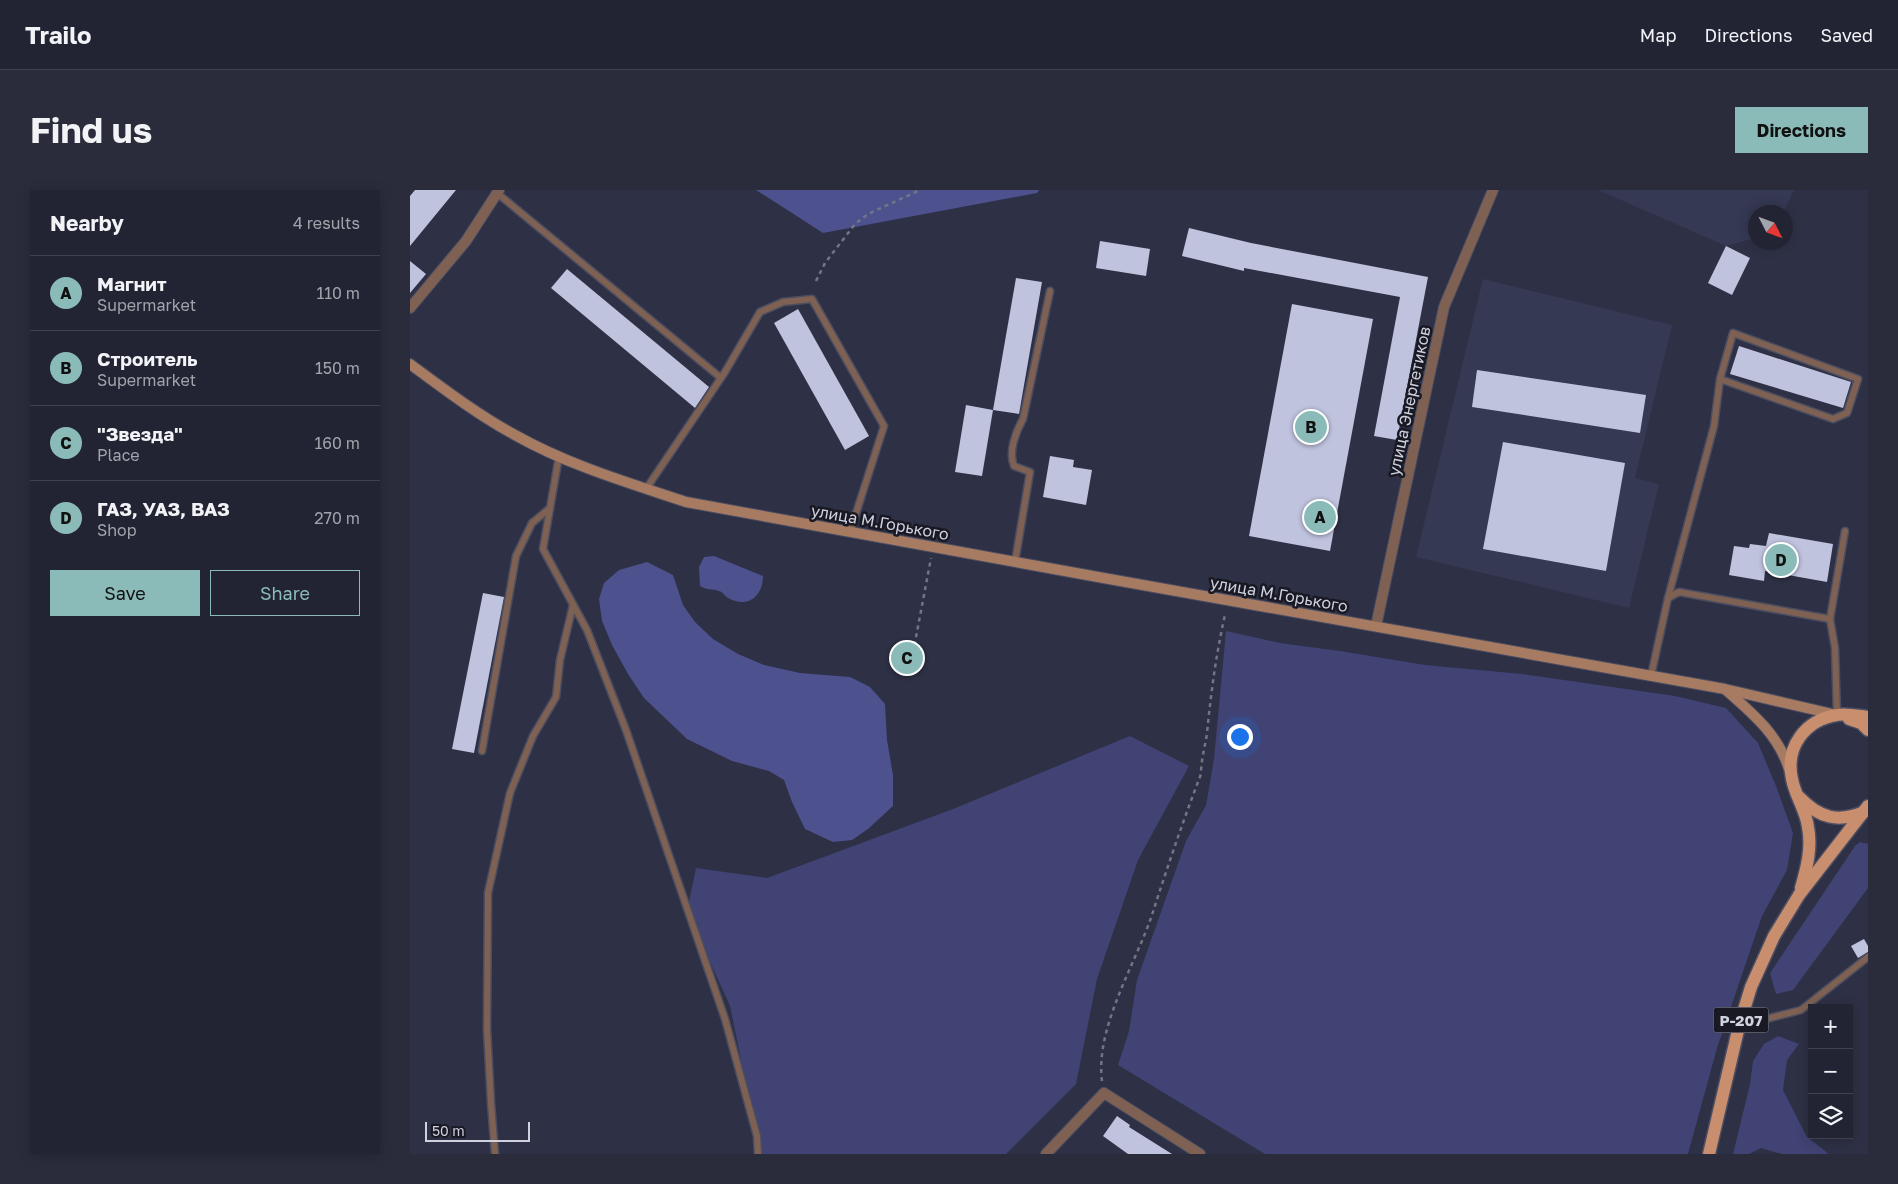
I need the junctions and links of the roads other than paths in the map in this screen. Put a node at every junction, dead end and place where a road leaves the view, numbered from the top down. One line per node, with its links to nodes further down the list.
1 (1493, 190): 17 (street, улица Энергетиков)
2 (498, 192): 4 (street); 6 (lane)
3 (1050, 291): 13 (lane)
4 (410, 308)
5 (410, 364): 8 (main road, улица М.Горького)
6 (721, 378): 9 (lane); 12 (lane)
7 (1720, 380): 7 (lane); 14 (lane)
8 (559, 456): 9 (main road, улица М.Горького); 10 (lane)
9 (646, 489): 12 (main road, улица М.Горького)
10 (550, 508): 15 (lane); 23 (lane)
11 (1845, 531): 16 (lane)
12 (850, 532): 13 (main road, улица М.Горького)
13 (1015, 562): 17 (main road, улица М.Горького)
14 (1668, 598): 16 (lane); 18 (lane)
15 (573, 605): 30 (lane); 31 (lane)
16 (1830, 619): 20 (lane)
17 (1376, 626): 18 (main road, улица М.Горького)
18 (1651, 676): 19 (main road, улица М.Горького)
19 (1725, 689): 20 (main road, улица М.Горького); 24 (main road)
20 (1838, 715): 21 (main road, Р-207); 22 (main road); 24 (main road, Р-207)
21 (1868, 717)
22 (1868, 730)
23 (482, 751)
24 (1792, 779): 25 (main road, Р-207)
25 (1797, 796): 26 (main road); 27 (main road, Р-207)
26 (1866, 809): 27 (main road, Р-207)
27 (1799, 895): 29 (main road, Р-207)
28 (1868, 957): 29 (lane)
29 (1739, 1026): 34 (main road, Р-207)
30 (496, 1154)
31 (758, 1154)
32 (1046, 1154): 33 (street)
33 (1200, 1154)
34 (1710, 1154)

